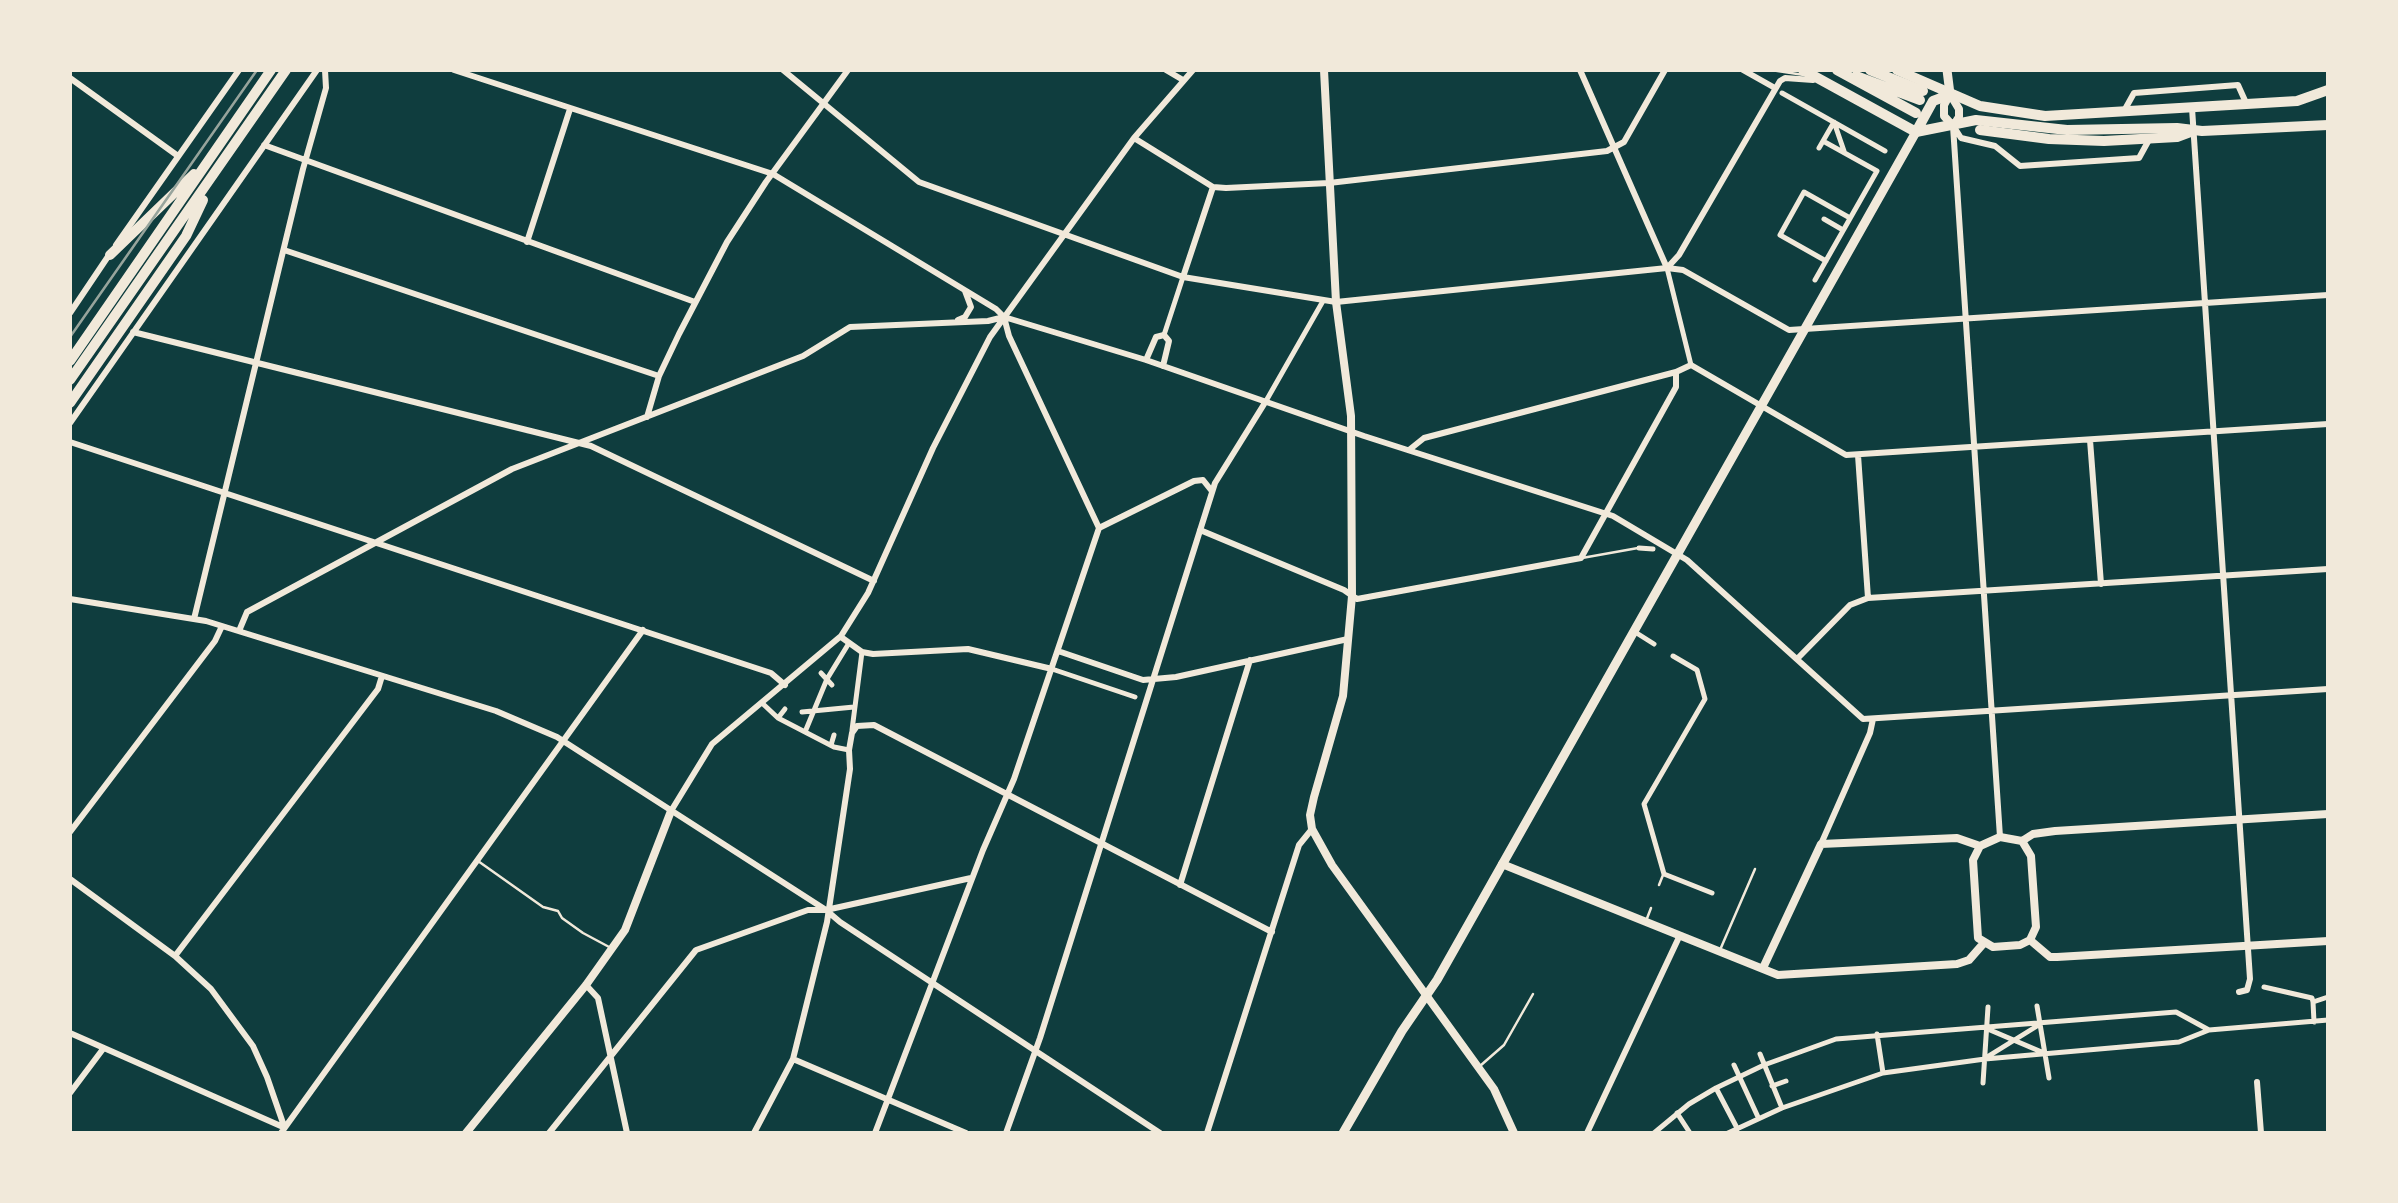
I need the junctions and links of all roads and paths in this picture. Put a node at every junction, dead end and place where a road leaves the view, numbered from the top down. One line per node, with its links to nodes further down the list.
1 (240, 70): 47 (street)
2 (268, 70): 49 (main road)
3 (286, 70): 27 (main road)
4 (294, 70): 27 (main road)
5 (316, 70): 43 (street)
6 (325, 70): 48 (street)
7 (454, 70): 32 (street)
8 (783, 70): 29 (street)
9 (848, 70): 29 (street)
10 (1166, 70): 23 (street)
11 (1193, 70): 23 (street)
12 (1324, 70): 52 (street)
13 (1580, 70): 44 (street)
14 (1665, 70): 44 (street)
15 (1743, 70): 25 (street)
16 (1772, 70): 21 (lane)
17 (1839, 70): 18 (main road); 34 (main road)
18 (1870, 70)
19 (1898, 70): 28 (main road)
20 (1948, 70): 28 (main road)
21 (1807, 72): 24 (main road)
22 (70, 78): 47 (street)
23 (1183, 80): 41 (street)
24 (1822, 81): 25 (street); 40 (main road)
25 (1779, 90): 35 (street); 66 (street)
26 (2328, 90): 30 (main road)
27 (270, 94): 50 (main road)
28 (1950, 94): 33 (main road); 37 (street); 37 (street); 40 (main road)
29 (824, 104): 51 (street); 57 (street)
30 (2247, 104): 31 (main road); 33 (street)
31 (2192, 108): 33 (main road); 39 (street)
32 (570, 109): 51 (street); 59 (street)
33 (2124, 112)
34 (1916, 113)
35 (1834, 122): 45 (street); 46 (street); 46 (street)
36 (2328, 125): 39 (main road)
37 (1954, 126): 39 (main road); 40 (main road); 42 (street); 77 (street)
38 (1980, 130): 42 (main road)
39 (2194, 131): 42 (main road); 74 (street)
40 (1916, 132): 79 (main road)
41 (1134, 138): 53 (street); 57 (street)
42 (2150, 138)
43 (264, 145): 48 (street); 60 (street)
44 (1614, 148): 52 (street); 66 (street)
45 (1885, 150)
46 (1846, 154): 54 (street)
47 (178, 156): 62 (street)
48 (306, 161): 59 (street); 61 (street)
49 (206, 164): 62 (main road); 83 (main road)
50 (216, 172): 58 (main road); 89 (main road)
51 (773, 174): 69 (street); 72 (street)
52 (1329, 183): 53 (street); 73 (street)
53 (1213, 187): 67 (street)
54 (1850, 218): 56 (street); 63 (street)
55 (1824, 219): 56 (street)
56 (1844, 230): 63 (street)
57 (1066, 233): 67 (street); 76 (street)
58 (186, 236): 60 (main road); 64 (main road)
59 (527, 242): 72 (street)
60 (191, 250): 65 (street)
61 (284, 250): 84 (street); 88 (street)
62 (110, 255): 75 (street)
63 (1826, 262): 68 (street)
64 (167, 264): 65 (main road); 91 (main road)
65 (181, 264): 80 (street)
66 (1667, 268): 73 (street); 79 (street); 85 (street)
67 (1183, 277): 71 (street); 81 (street)
68 (1815, 280)
69 (964, 290): 76 (street); 78 (street)
70 (2328, 296): 74 (street)
71 (1323, 300): 73 (street); 90 (street)
72 (696, 302): 88 (street)
73 (1336, 302): 96 (street)
74 (2204, 303): 77 (street); 97 (street)
75 (71, 309)
76 (1004, 317): 78 (street); 82 (street); 107 (street); 116 (street)
77 (1967, 320): 79 (street); 101 (street)
78 (956, 321): 93 (street)
79 (1802, 330): 92 (main road)
80 (133, 332): 84 (street); 94 (street)
81 (1164, 335): 82 (street); 86 (street)
82 (1146, 360): 86 (street)
83 (70, 361)
84 (256, 364): 100 (street); 104 (street)
85 (1690, 365): 87 (street); 92 (street)
86 (1163, 366): 90 (street)
87 (1676, 372): 102 (street); 106 (street)
88 (660, 376): 93 (street)
89 (70, 380)
90 (1266, 401): 96 (street); 105 (street)
91 (70, 403)
92 (1762, 406): 103 (street); 112 (main road)
93 (648, 418): 100 (street)
94 (70, 423)
95 (2328, 424): 97 (street)
96 (1352, 431): 102 (street); 119 (street)
97 (2212, 432): 98 (street); 115 (street)
98 (2090, 440): 101 (street); 117 (street)
99 (70, 442): 104 (street)
100 (578, 444): 109 (street); 116 (street)
101 (1974, 448): 103 (street); 118 (street)
102 (1410, 450): 106 (street)
103 (1858, 455): 120 (street)
104 (224, 493): 109 (street); 122 (street)
105 (1211, 494): 107 (street); 108 (street)
106 (1604, 514): 112 (street); 113 (street)
107 (1098, 528): 131 (street)
108 (1200, 530): 119 (street); 138 (street)
109 (377, 542): 124 (street); 126 (street)
110 (1640, 548): 111 (street); 113 (lane)
111 (1653, 549)
112 (1678, 555): 125 (main road); 134 (street)
113 (1581, 558): 119 (street)
114 (2328, 569): 115 (street)
115 (2222, 576): 117 (street); 141 (street)
116 (874, 581): 127 (street)
117 (2101, 584): 118 (street)
118 (1984, 591): 120 (street); 147 (street)
119 (1352, 596): 128 (street)
120 (1868, 598): 134 (street)
121 (70, 599): 122 (street)
122 (194, 619): 123 (street)
123 (222, 626): 126 (street); 164 (street)
124 (643, 630): 139 (street); 155 (street)
125 (1633, 630): 130 (street); 171 (main road)
126 (238, 631): 137 (street)
127 (841, 636): 129 (street); 139 (street)
128 (1349, 639): 135 (street); 163 (street)
129 (849, 643): 132 (street); 149 (street)
130 (1654, 644)
131 (1058, 650): 136 (street); 138 (street)
132 (862, 652): 136 (street); 145 (street)
133 (1673, 656): 173 (street)
134 (1797, 659): 151 (street)
135 (1250, 660): 138 (street); 176 (street)
136 (1052, 669): 142 (street); 159 (street)
137 (382, 676): 155 (street); 190 (street)
138 (1153, 679): 167 (street)
139 (785, 685): 144 (street)
140 (2328, 689): 141 (street)
141 (2229, 695): 147 (street); 162 (street)
142 (1135, 697)
143 (847, 702): 145 (street)
144 (762, 703): 150 (street); 160 (street)
145 (854, 707): 149 (street); 153 (street)
146 (785, 710): 150 (street)
147 (1992, 710): 151 (street); 165 (street)
148 (802, 712): 149 (street)
149 (813, 712): 152 (street)
150 (778, 718): 152 (street)
151 (1873, 719): 168 (street)
152 (803, 731): 156 (street); 157 (street)
153 (852, 733): 158 (street); 159 (street)
154 (834, 734): 157 (street)
155 (564, 741): 160 (street); 170 (street)
156 (795, 741)
157 (831, 745): 158 (street)
158 (849, 750): 180 (street)
159 (1007, 794): 167 (street); 174 (street)
160 (671, 811): 180 (street); 188 (street)
161 (2328, 814): 162 (street)
162 (2237, 820): 166 (street); 187 (street)
163 (1312, 829): 182 (street); 195 (street)
164 (70, 832)
165 (2000, 837): 166 (street); 169 (street)
166 (2022, 841): 184 (street)
167 (1100, 844): 176 (street); 211 (street)
168 (1821, 844): 169 (street); 191 (street)
169 (1980, 846): 186 (street)
170 (476, 860): 188 (lane); 237 (street)
171 (1502, 864): 181 (street); 195 (main road)
172 (1755, 869): 189 (lane)
173 (1664, 874): 177 (lane); 178 (street)
174 (972, 878): 180 (street); 192 (street)
175 (70, 879): 190 (street)
176 (1180, 885): 182 (street)
177 (1660, 885)
178 (1712, 893)
179 (1651, 908): 181 (lane)
180 (826, 910): 192 (street); 214 (street); 217 (street)
181 (1646, 922): 183 (street)
182 (1272, 932): 247 (street)
183 (1680, 935): 189 (street); 250 (street)
184 (2030, 940): 186 (street); 187 (street)
185 (2328, 941): 187 (street)
186 (1983, 944): 191 (street)
187 (2246, 946): 196 (street)
188 (612, 949): 193 (street)
189 (1720, 951): 191 (street)
190 (174, 956): 237 (street)
191 (1762, 968)
192 (932, 983): 211 (street); 232 (street)
193 (586, 986): 214 (street); 239 (street)
194 (2264, 987): 199 (street)
195 (1427, 992): 221 (street); 248 (main road)
196 (2239, 992)
197 (1533, 994): 221 (lane)
198 (2328, 997): 199 (street)
199 (2313, 1002): 203 (street)
200 (2037, 1006): 204 (street)
201 (1988, 1007): 205 (street)
202 (2328, 1020): 203 (street)
203 (2314, 1022): 206 (street)
204 (2040, 1024): 205 (street); 206 (street); 209 (street); 213 (street)
205 (1987, 1028): 208 (street); 209 (street); 218 (street)
206 (2209, 1030): 213 (street)
207 (70, 1033): 210 (street)
208 (1877, 1034): 215 (street); 219 (street)
209 (2014, 1040): 213 (street); 218 (street)
210 (103, 1048): 230 (street); 237 (street)
211 (1036, 1050): 245 (street); 246 (street)
212 (1760, 1054): 219 (street)
213 (2045, 1054): 218 (street); 224 (street)
214 (610, 1056): 240 (street); 241 (street)
215 (1880, 1057): 216 (street); 222 (street)
216 (1871, 1058)
217 (793, 1059): 232 (street); 242 (street)
218 (1985, 1059): 222 (street); 227 (street)
219 (1764, 1065): 223 (street); 228 (street)
220 (1734, 1066): 223 (street)
221 (1479, 1067): 249 (street)
222 (1882, 1073): 234 (street)
223 (1740, 1076): 229 (street); 236 (street)
224 (2049, 1078)
225 (1786, 1080): 228 (street)
226 (2257, 1082): 253 (street)
227 (1983, 1083)
228 (1772, 1086): 234 (street)
229 (1716, 1088): 233 (street); 238 (street)
230 (70, 1093)
231 (1682, 1096): 233 (street)
232 (888, 1099): 243 (street); 244 (street)
233 (1689, 1104): 235 (street)
234 (1782, 1108): 236 (street)
235 (1677, 1113): 251 (street); 252 (street)
236 (1759, 1118): 238 (street)
237 (282, 1130)
238 (1733, 1131)
239 (466, 1133)
240 (549, 1133)
241 (627, 1133)
242 (754, 1133)
243 (875, 1133)
244 (966, 1133)
245 (1006, 1133)
246 (1160, 1133)
247 (1208, 1133)
248 (1343, 1133)
249 (1514, 1133)
250 (1588, 1133)
251 (1654, 1133)
252 (1690, 1133)
253 (2261, 1133)

